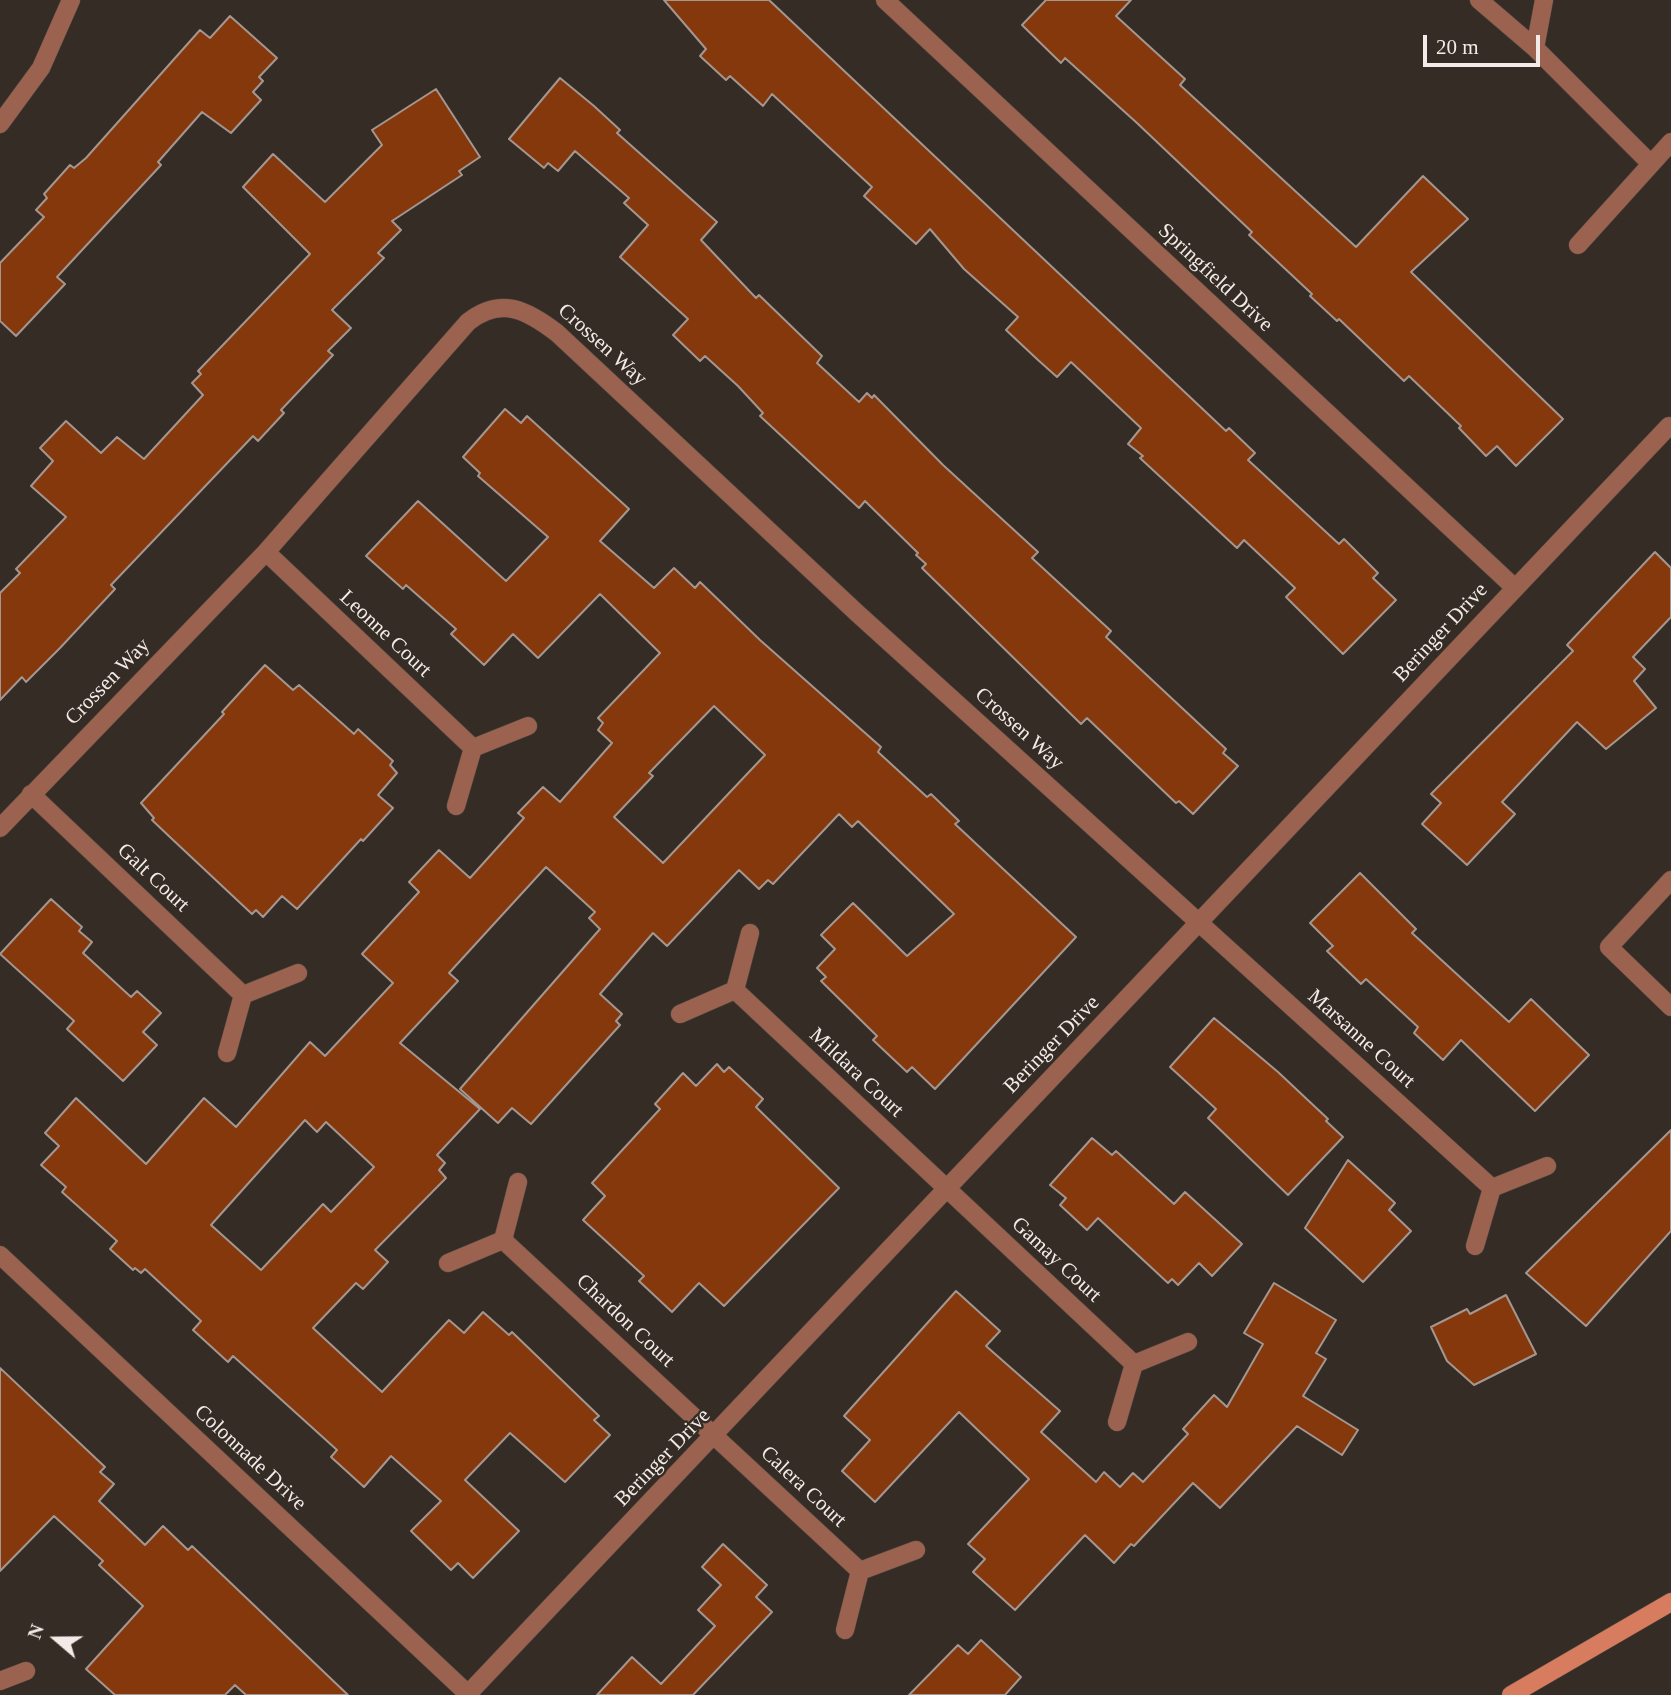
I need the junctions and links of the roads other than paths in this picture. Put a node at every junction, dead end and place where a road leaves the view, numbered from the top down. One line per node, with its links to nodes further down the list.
1 (71, 0): 6 (street)
2 (885, 0): 12 (street, Springfield Drive)
3 (1479, 0): 5 (street)
4 (1544, 0): 5 (street)
5 (1535, 48): 8 (street)
6 (0, 124)
7 (1671, 142): 8 (street)
8 (1650, 163): 9 (street)
9 (1578, 245)
10 (1669, 426): 12 (street, Beringer Drive)
11 (266, 552): 14 (street, Leonne Court); 15 (street, Crossen Way); 19 (street, Crossen Way)
12 (1515, 588): 19 (street, Beringer Drive)
13 (528, 726): 14 (street)
14 (473, 748): 16 (street)
15 (31, 794): 17 (street, Crossen Way); 23 (street, Galt Court)
16 (456, 806)
17 (0, 828)
18 (1671, 880): 24 (street)
19 (1200, 923): 29 (street, Marsanne Court); 30 (street, Beringer Drive)
20 (750, 933): 22 (street)
21 (298, 973): 23 (street)
22 (735, 990): 25 (street); 30 (street, Mildara Court)
23 (243, 995): 26 (street)
24 (1671, 1007)
25 (680, 1014)
26 (227, 1053)
27 (1547, 1166): 29 (street)
28 (518, 1182): 31 (street)
29 (1492, 1188): 32 (street)
30 (946, 1189): 36 (street, Gamay Court); 38 (street, Beringer Drive)
31 (503, 1240): 34 (street); 38 (street, Chardon Court)
32 (1475, 1246)
33 (0, 1255): 45 (street, Colonnade Drive)
34 (447, 1263)
35 (1188, 1342): 36 (street)
36 (1134, 1364): 37 (street)
37 (1117, 1422)
38 (716, 1436): 40 (street, Calera Court); 45 (street, Beringer Drive)
39 (916, 1550): 40 (street)
40 (860, 1571): 42 (street)
41 (1671, 1602): 46 (street)
42 (845, 1630)
43 (26, 1671): 44 (street)
44 (0, 1681)
45 (468, 1694)
46 (1511, 1695)

